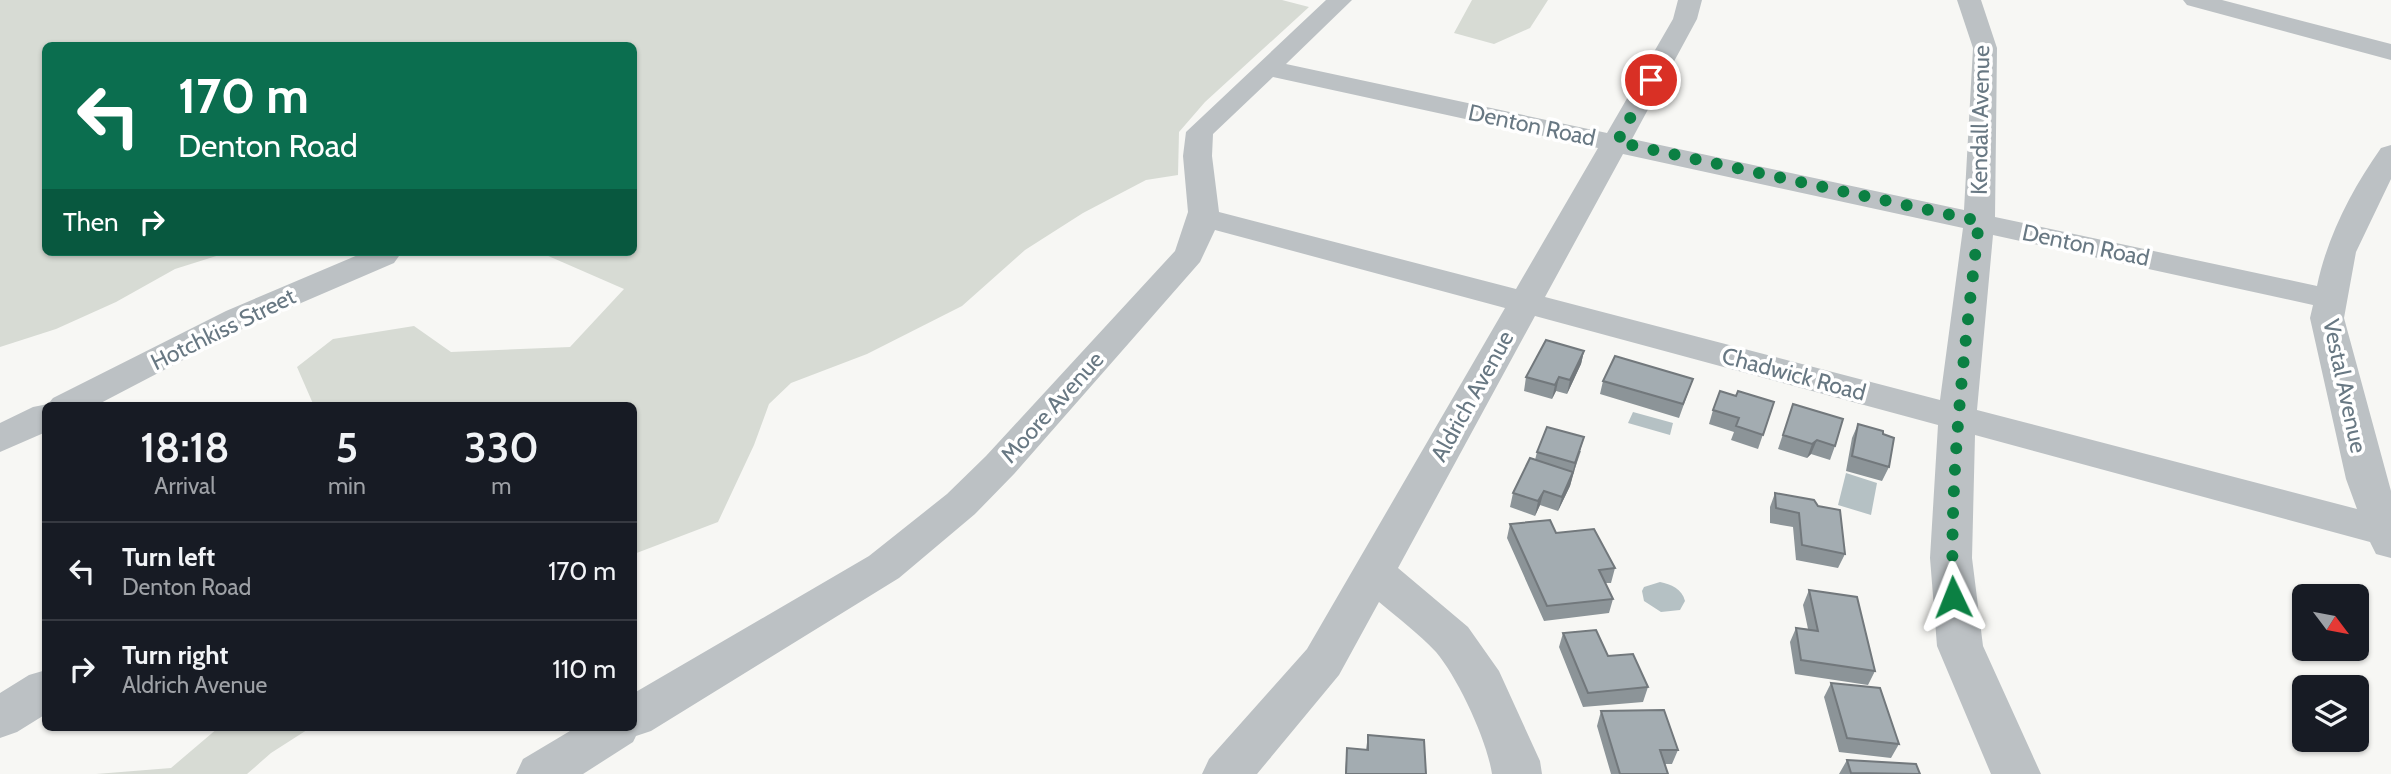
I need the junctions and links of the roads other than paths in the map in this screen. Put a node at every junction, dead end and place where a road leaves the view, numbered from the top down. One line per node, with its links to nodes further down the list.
1 (1340, 0): 6 (street, Moore Avenue)
2 (1690, 0): 7 (street, Aldrich Avenue)
3 (1969, 0): 10 (street, Kendall Avenue)
4 (2195, 0): 5 (street)
5 (2391, 51)
6 (1267, 68): 7 (street, Denton Road); 9 (street, Moore Avenue)
7 (1617, 142): 10 (street, Denton Road); 13 (street, Aldrich Avenue)
8 (2391, 154): 12 (street, Vestal Avenue)
9 (1203, 216): 13 (street, Chadwick Road); 21 (street, Moore Avenue)
10 (1979, 221): 12 (street, Denton Road); 15 (street, Kendall Avenue)
11 (383, 256): 14 (street, Hotchkiss Street)
12 (2331, 299): 18 (street, Vestal Avenue)
13 (1525, 302): 15 (street, Chadwick Road); 19 (street, Aldrich Avenue)
14 (74, 402)
15 (1957, 417): 18 (street, Chadwick Road); 27 (street, Kendall Avenue)
16 (42, 418): 17 (street)
17 (0, 439)
18 (2388, 537)
19 (1374, 572): 25 (street, Aldrich Avenue); 26 (street)
20 (42, 692): 22 (street)
21 (637, 716)
22 (0, 718)
23 (611, 731): 24 (street)
24 (541, 774)
25 (1227, 774)
26 (1517, 774)
27 (2016, 774)

